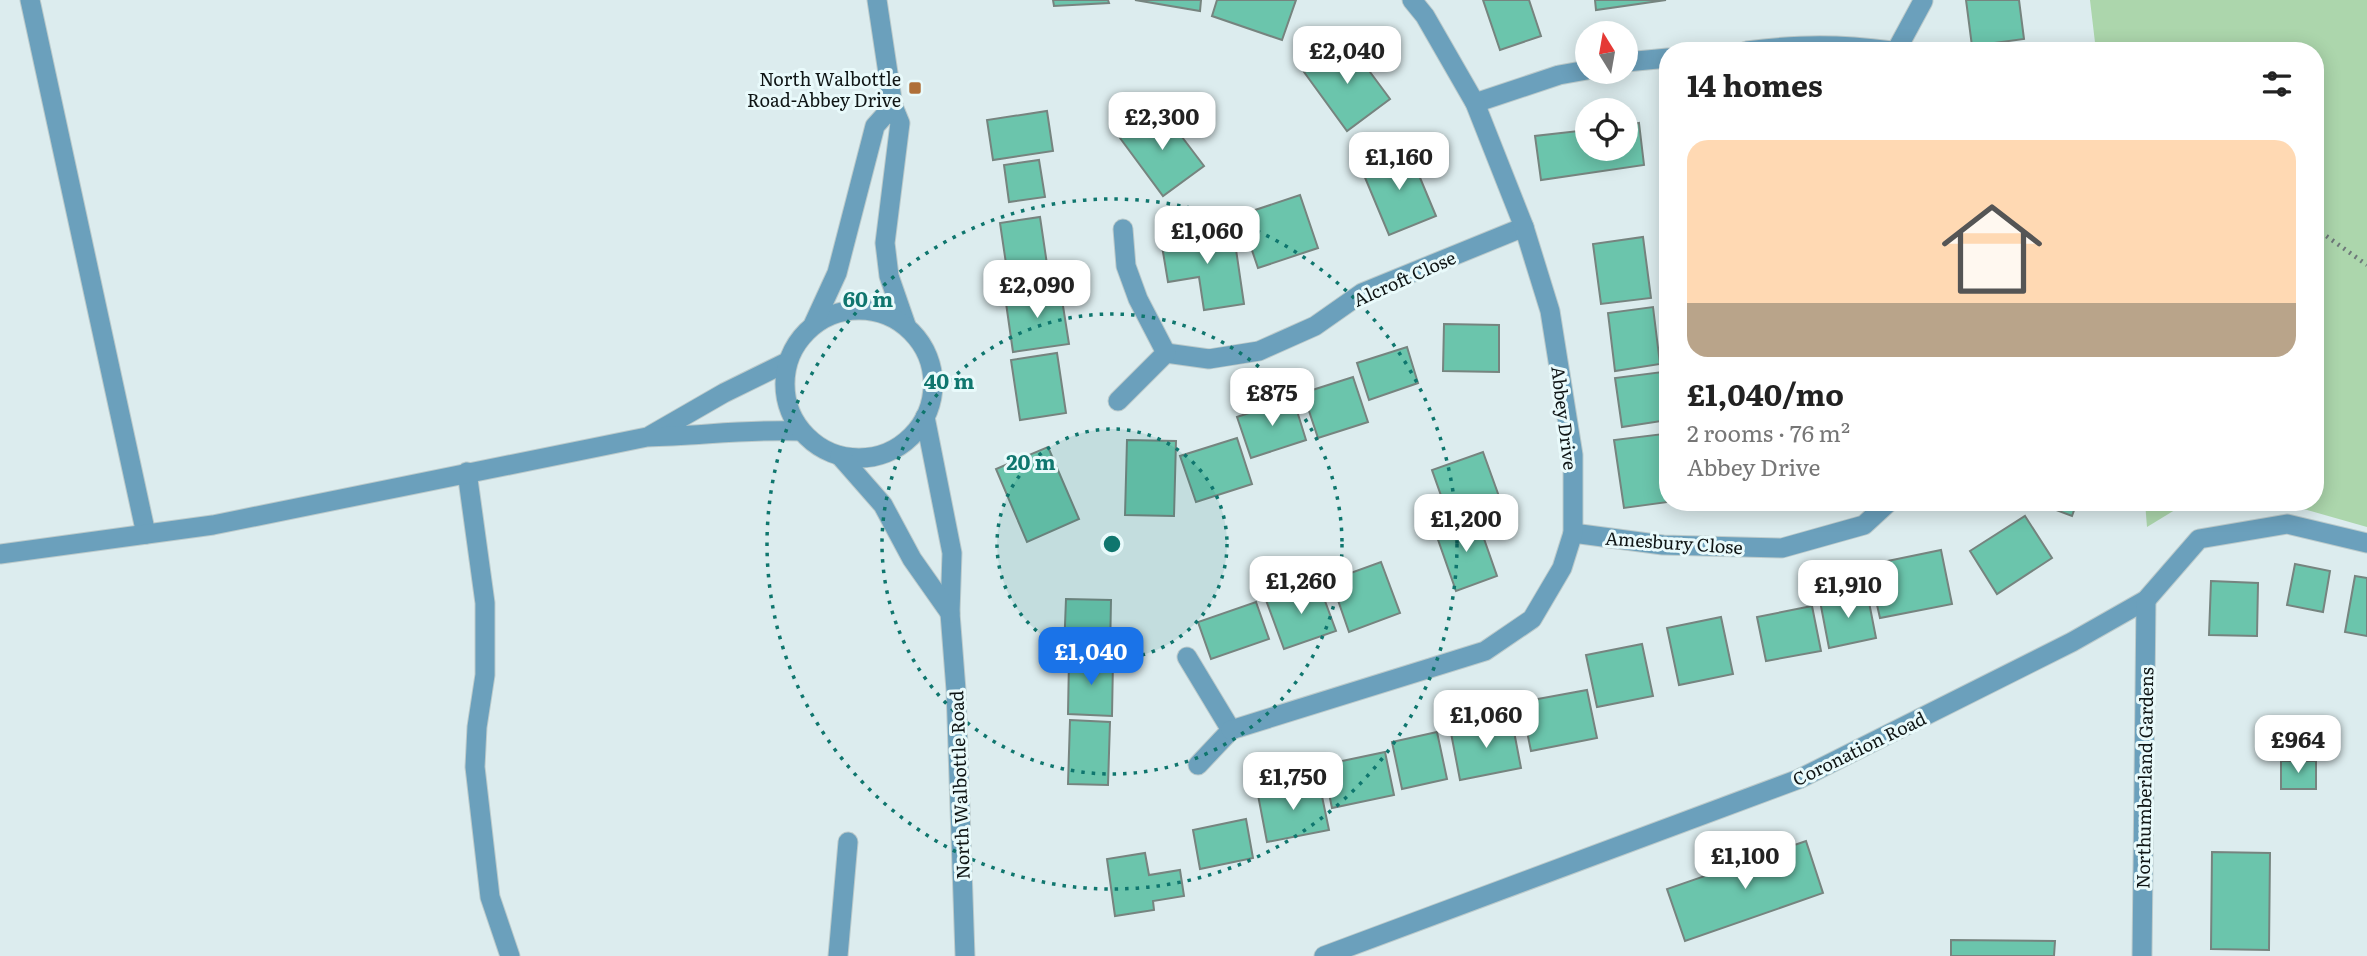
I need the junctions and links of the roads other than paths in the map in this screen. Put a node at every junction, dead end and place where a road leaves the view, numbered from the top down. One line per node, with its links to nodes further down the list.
1 (30, 0): 25 (street)
2 (877, 0): 10 (street, North Walbottle Road)
3 (1412, 0): 9 (street, Abbey Drive)
4 (1923, 1): 5 (street)
5 (1899, 42)
6 (1659, 59): 7 (street)
7 (1638, 61)
8 (1575, 72): 9 (street)
9 (1475, 103): 11 (street, Abbey Drive)
10 (892, 106): 13 (street); 14 (street, North Walbottle Road)
11 (1524, 227): 15 (street, Alcroft Close); 24 (street, Abbey Drive)
12 (1122, 229): 15 (street)
13 (814, 323): 14 (street); 16 (street)
14 (905, 325): 18 (street, North Walbottle Road)
15 (1166, 353): 17 (street)
16 (787, 362): 19 (street); 20 (street)
17 (1118, 401)
18 (925, 417): 21 (street, North Walbottle Road); 29 (street, North Walbottle Road)
19 (800, 430): 20 (street); 21 (street)
20 (647, 438): 22 (street)
21 (840, 456): 29 (street)
22 (467, 472): 25 (street); 34 (street)
23 (1879, 511): 24 (street, Amesbury Close)
24 (1573, 533): 31 (street, Abbey Drive)
25 (146, 534): 27 (street)
26 (2367, 543): 28 (street, Coronation Road)
27 (0, 554)
28 (2146, 600): 37 (street, Coronation Road); 38 (street, Northumberland Gardens)
29 (950, 613): 36 (street, North Walbottle Road)
30 (1187, 657): 31 (street)
31 (1231, 730): 32 (street, Abbey Drive)
32 (1198, 765)
33 (848, 842): 35 (street)
34 (510, 956)
35 (838, 956)
36 (965, 956)
37 (1324, 956)
38 (2142, 956)

